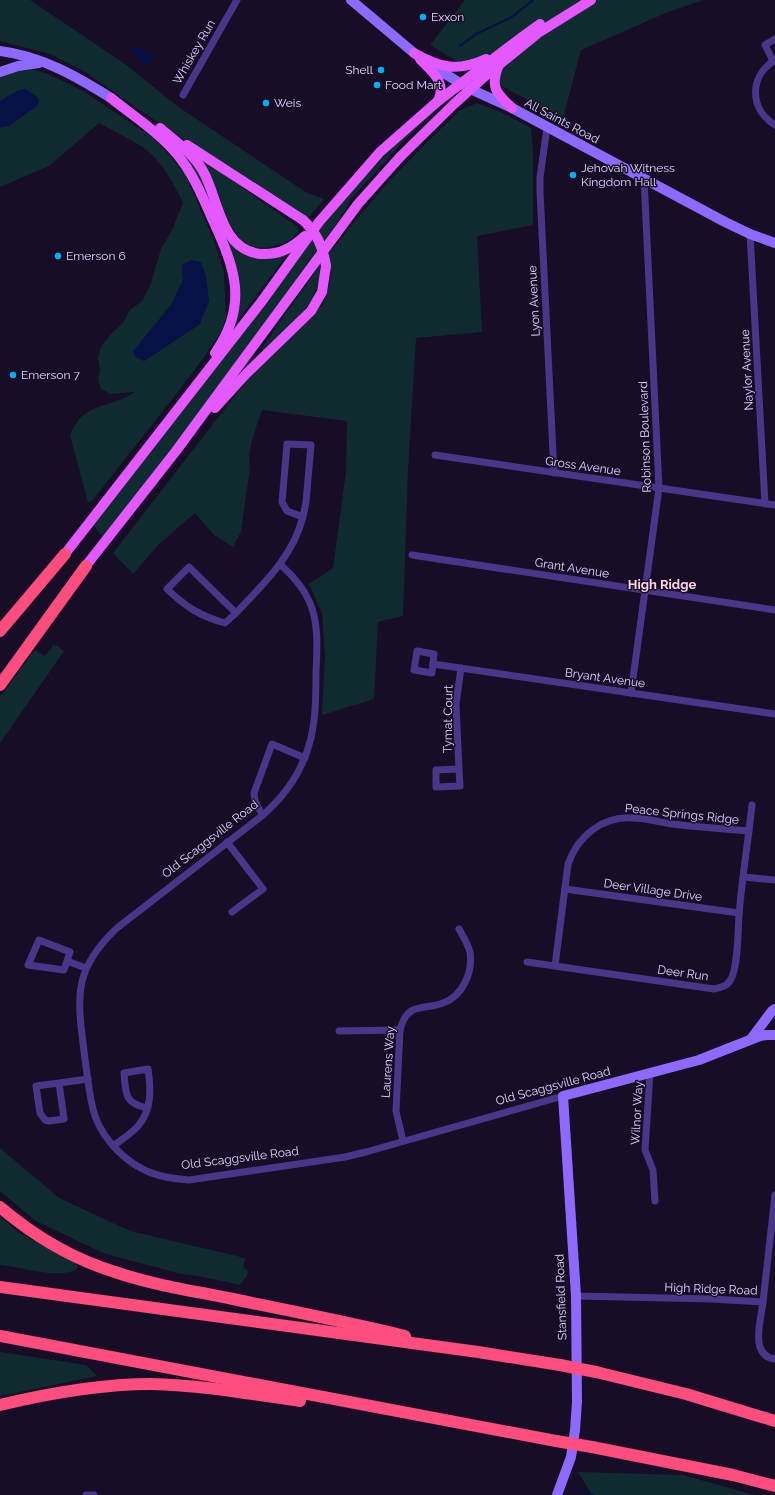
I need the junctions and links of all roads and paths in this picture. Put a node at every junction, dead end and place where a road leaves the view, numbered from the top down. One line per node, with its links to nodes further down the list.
1 (237, 0): 14 (street, Whiskey Run)
2 (351, 0): 7 (street, All Saints Road)
3 (587, 2): 4 (main road); 10 (main road)
4 (522, 37): 7 (main road); 12 (main road)
5 (775, 39): 8 (street)
6 (0, 51): 9 (street)
7 (414, 53): 12 (street, All Saints Road); 16 (main road)
8 (774, 61): 18 (street)
9 (45, 62): 11 (street); 15 (street)
10 (498, 65): 13 (main road); 17 (main road)
11 (0, 72)
12 (460, 83): 13 (street, All Saints Road); 16 (main road)
13 (470, 89): 17 (street, All Saints Road); 26 (main road)
14 (183, 95)
15 (111, 98): 19 (main road); 25 (main road)
16 (438, 101): 22 (main road)
17 (512, 108): 20 (street, All Saints Road)
18 (775, 125)
19 (160, 128): 22 (main road); 26 (main road, bridge)
20 (547, 128): 21 (street, All Saints Road); 28 (street, Lyon Avenue)
21 (644, 179): 23 (street, All Saints Road); 29 (street, Robinson Boulevard)
22 (319, 222): 25 (main road)
23 (750, 234): 24 (street, All Saints Road); 30 (street, Naylor Avenue)
24 (775, 243)
25 (156, 438): 33 (main road)
26 (176, 451): 36 (main road)
27 (435, 455): 28 (street, Gross Avenue)
28 (554, 473): 29 (street, Gross Avenue)
29 (659, 488): 30 (street, Gross Avenue); 37 (street, Robinson Boulevard)
30 (765, 504): 31 (street, Gross Avenue)
31 (775, 505)
32 (303, 517): 32 (street); 35 (street)
33 (65, 554): 40 (highway); 41 (main road)
34 (412, 555): 37 (street, Grant Avenue)
35 (281, 565): 39 (street); 48 (street, Old Scaggsville Road)
36 (86, 566): 44 (main road); 45 (highway)
37 (645, 590): 38 (street, Grant Avenue); 46 (street, Robinson Boulevard)
38 (775, 610)
39 (236, 613): 39 (street)
40 (0, 631)
41 (0, 637)
42 (433, 664): 43 (street, Bryant Avenue)
43 (461, 668): 46 (street, Bryant Avenue); 49 (street, Tymat Court)
44 (0, 676)
45 (0, 684)
46 (631, 693): 47 (street, Bryant Avenue)
47 (775, 714)
48 (305, 758): 51 (street, Old Scaggsville Road); 51 (street)
49 (459, 769)
50 (752, 805): 52 (street, Deer Run)
51 (263, 815): 53 (street, Old Scaggsville Road)
52 (749, 832): 54 (street, Deer Run); 56 (street, Peace Springs Ridge)
53 (228, 842): 57 (street); 63 (street, Old Scaggsville Road)
54 (744, 877): 55 (street); 58 (street, Deer Run)
55 (775, 880)
56 (565, 889): 58 (street, Deer Village Drive); 62 (street, Peace Springs Ridge)
57 (232, 912)
58 (739, 913): 62 (street, Deer Run)
59 (459, 929): 65 (street, Laurens Way)
60 (67, 961): 60 (street); 63 (street)
61 (527, 962): 62 (street, Deer Run)
62 (555, 966)
63 (86, 968): 70 (street, Old Scaggsville Road)
64 (772, 1012): 67 (street); 68 (street)
65 (400, 1030): 66 (street); 74 (street, Laurens Way)
66 (339, 1031)
67 (775, 1034): 68 (street, Old Scaggsville Road)
68 (750, 1040): 69 (street, Old Scaggsville Road)
69 (650, 1073): 72 (street, Old Scaggsville Road); 77 (street, Wilnor Way)
70 (88, 1079): 71 (street); 75 (street, Old Scaggsville Road)
71 (59, 1083): 71 (street)
72 (563, 1096): 74 (street, Old Scaggsville Road); 80 (street, Stansfield Road)
73 (147, 1108): 73 (street); 75 (street)
74 (403, 1141): 75 (street, Old Scaggsville Road)
75 (113, 1146)
76 (775, 1195): 81 (street, High Ridge Road)
77 (655, 1201)
78 (0, 1207): 83 (highway)
79 (0, 1287): 83 (highway)
80 (576, 1296): 81 (street, High Ridge Road); 91 (street, Stansfield Road)
81 (763, 1302): 84 (street)
82 (0, 1336): 86 (highway)
83 (478, 1352): 87 (highway, bridge)
84 (775, 1358)
85 (0, 1405): 86 (highway)
86 (427, 1417): 88 (highway, bridge)
87 (775, 1421)
88 (775, 1486)
89 (86, 1495): 90 (street)
90 (94, 1495)
91 (557, 1495)

